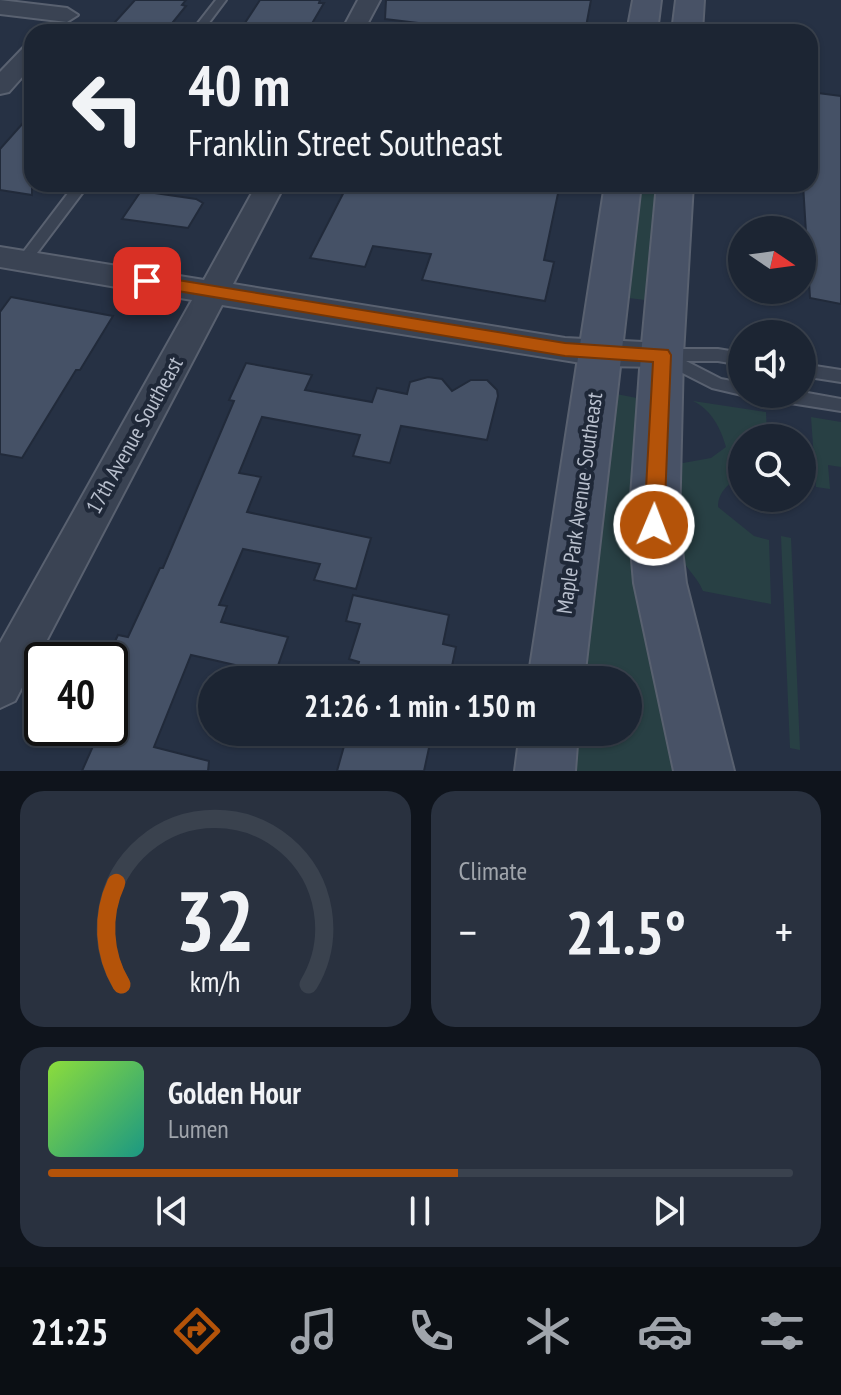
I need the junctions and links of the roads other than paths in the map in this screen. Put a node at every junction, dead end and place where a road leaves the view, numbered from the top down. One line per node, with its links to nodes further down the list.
1 (221, 0): 8 (lane)
2 (369, 0): 9 (street)
3 (647, 0): 10 (street)
4 (690, 0): 11 (street)
5 (0, 7): 6 (street)
6 (74, 8): 7 (street)
7 (59, 24)
8 (202, 24)
9 (356, 24)
10 (643, 24)
11 (688, 24)
12 (24, 61): 13 (street)
13 (0, 87)
14 (75, 192): 18 (lane)
15 (267, 192): 19 (street, 17th Avenue Southeast)
16 (622, 192): 20 (street, Maple Park Avenue Southeast)
17 (674, 192): 21 (street)
18 (12, 260): 19 (street)
19 (213, 291): 20 (street); 29 (street, 17th Avenue Southeast)
20 (600, 354): 21 (street); 28 (street, Maple Park Avenue Southeast)
21 (662, 355): 22 (lane); 25 (lane); 32 (street)
22 (728, 357)
23 (816, 372): 24 (lane)
24 (841, 376)
25 (728, 386)
26 (816, 401): 27 (lane)
27 (841, 405)
28 (558, 666)
29 (0, 686)
30 (548, 746): 31 (street)
31 (545, 771)
32 (704, 771)

